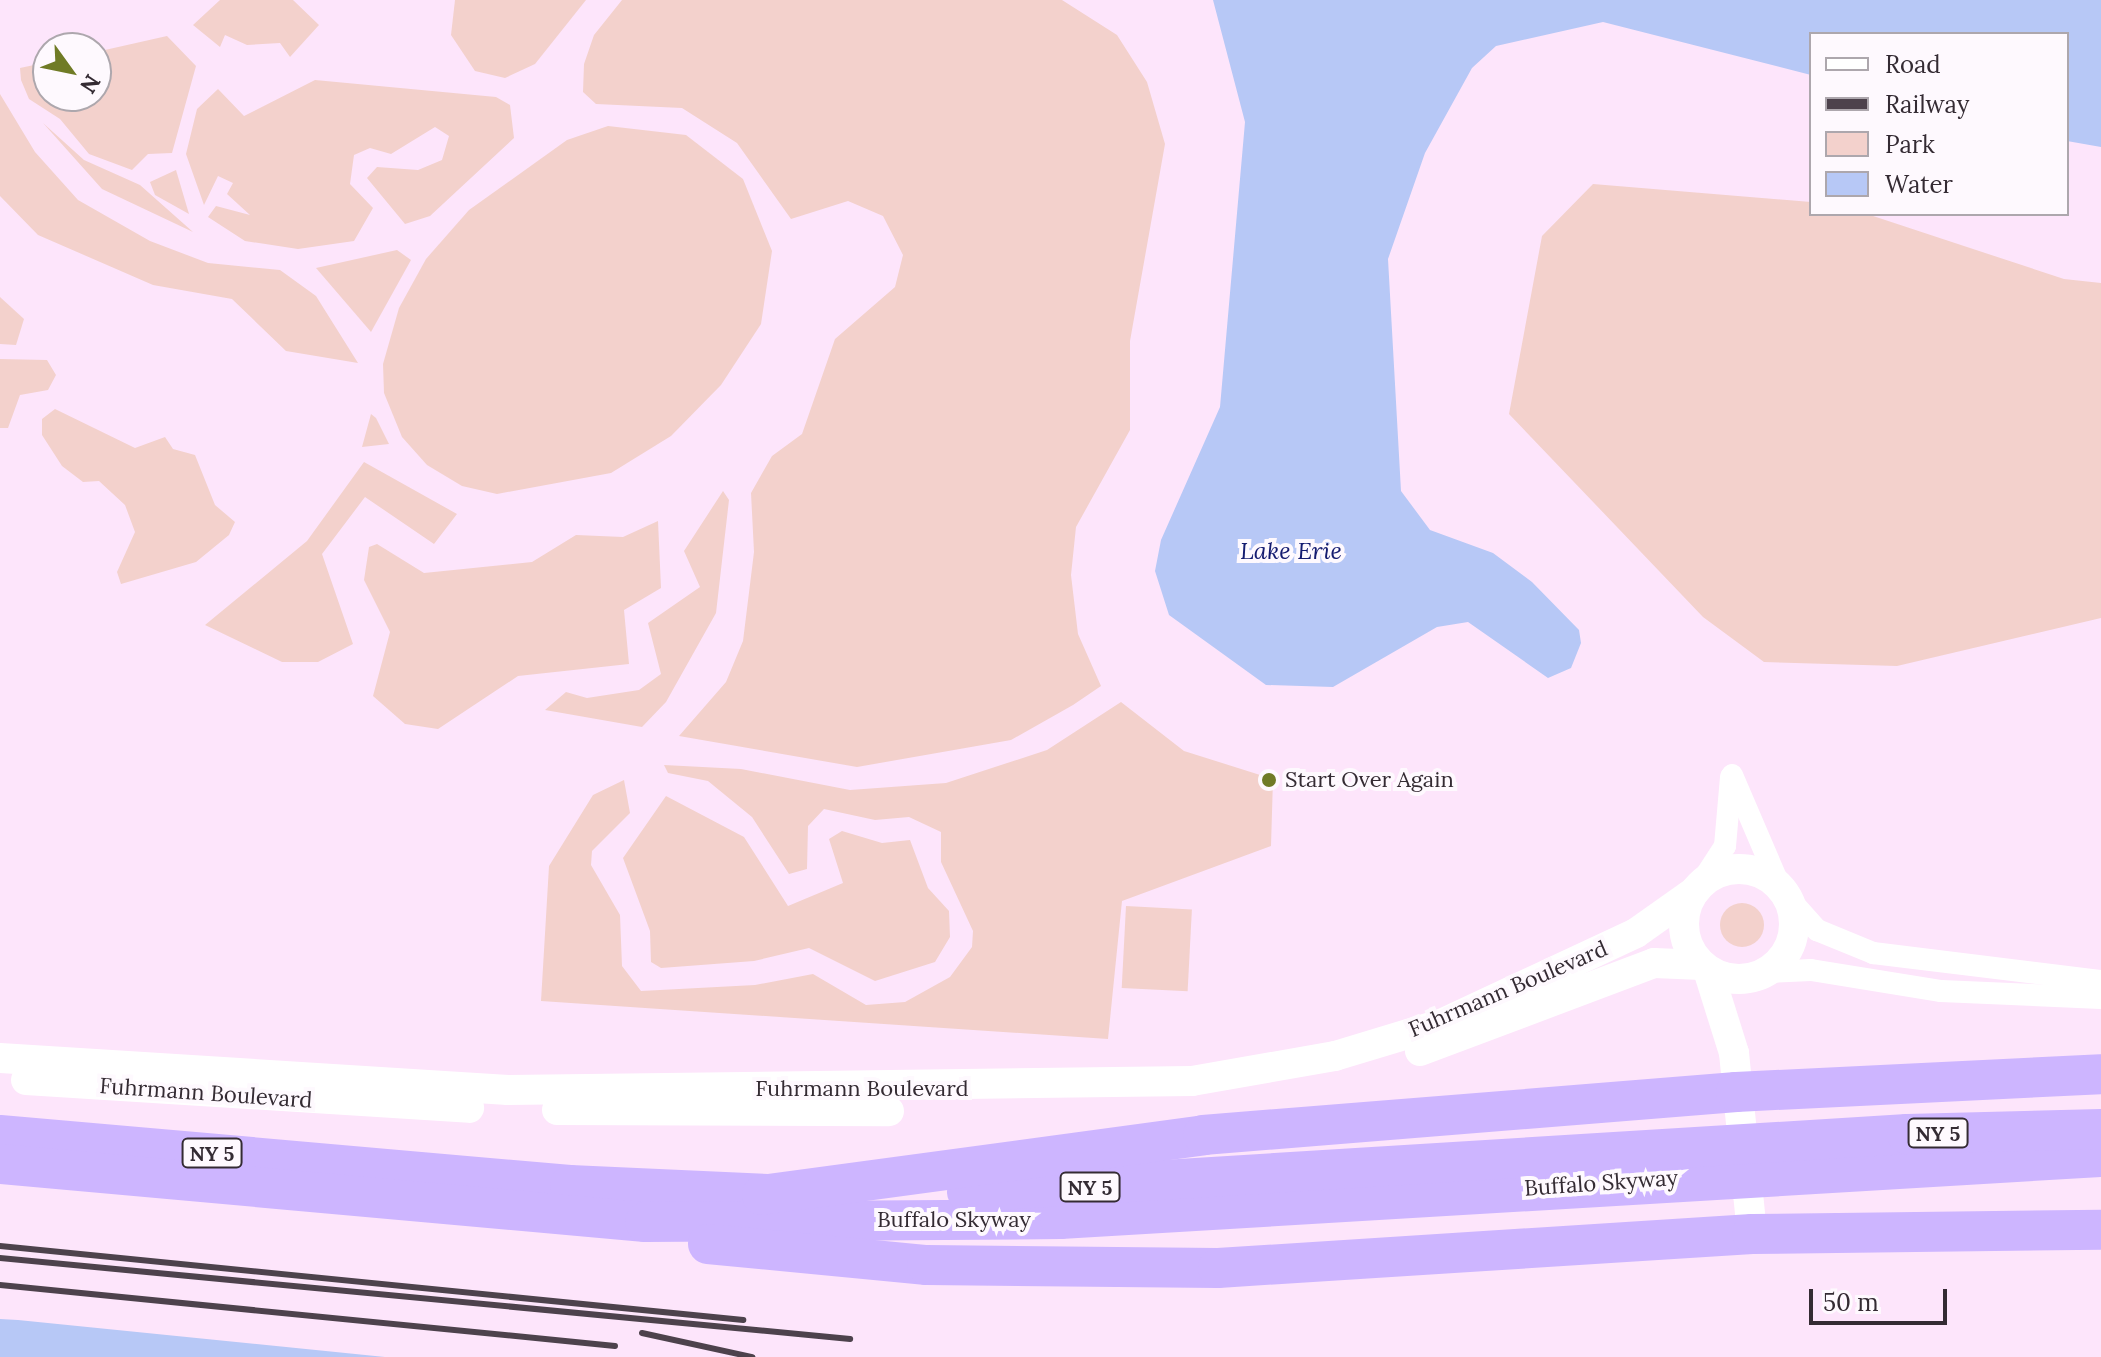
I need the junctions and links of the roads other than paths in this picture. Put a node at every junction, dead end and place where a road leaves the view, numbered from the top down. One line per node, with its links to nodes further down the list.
1 (1697, 889): 2 (street, Fuhrmann Boulevard); 2 (street); 3 (street); 11 (street, Fuhrmann Boulevard)
2 (1782, 890): 4 (street); 5 (street, Fuhrmann Boulevard)
3 (1705, 967): 4 (street, Fuhrmann Boulevard); 7 (street); 11 (street, Fuhrmann Boulevard)
4 (1762, 973): 6 (street, Fuhrmann Boulevard); 7 (street)
5 (2101, 981)
6 (2101, 998)
7 (1734, 1053): 12 (street)
8 (0, 1058): 13 (street, Fuhrmann Boulevard)
9 (2101, 1074): 12 (highway)
10 (0, 1078): 13 (street, Fuhrmann Boulevard)
11 (1216, 1085): 13 (street, Fuhrmann Boulevard)
12 (1736, 1092): 21 (highway); 24 (street)
13 (508, 1100)
14 (2101, 1129): 17 (highway, Buffalo Skyway / NY 5)
15 (0, 1135): 20 (highway, Buffalo Skyway / NY 5)
16 (2101, 1157): 17 (highway, Buffalo Skyway / NY 5)
17 (1776, 1159): 18 (highway, Buffalo Skyway / NY 5)
18 (1725, 1161): 21 (highway, Buffalo Skyway / NY 5); 22 (highway, Buffalo Skyway / NY 5)
19 (0, 1164): 20 (highway, Buffalo Skyway / NY 5)
20 (439, 1188): 21 (highway, Buffalo Skyway / NY 5); 22 (highway, Buffalo Skyway / NY 5)
21 (762, 1195)
22 (645, 1222): 24 (highway)
23 (2101, 1230): 24 (highway)
24 (1752, 1234)

